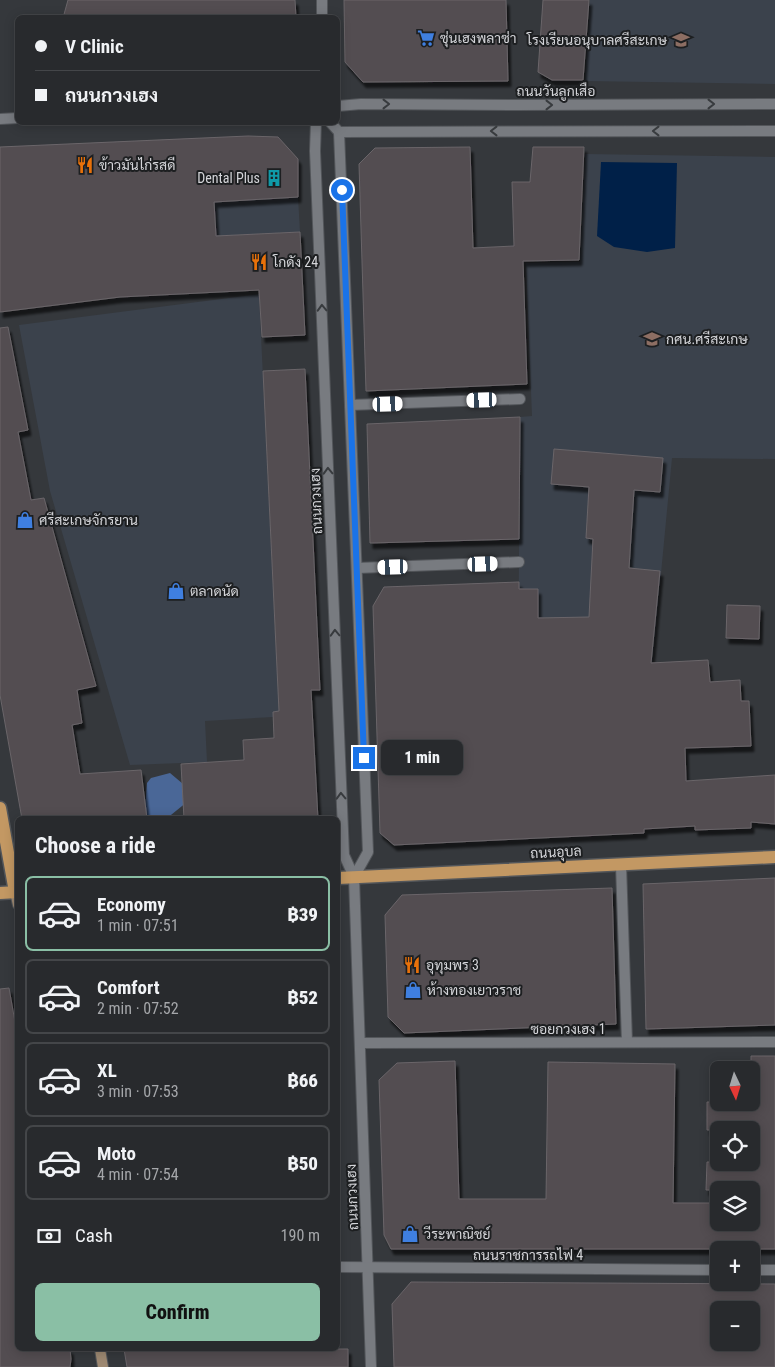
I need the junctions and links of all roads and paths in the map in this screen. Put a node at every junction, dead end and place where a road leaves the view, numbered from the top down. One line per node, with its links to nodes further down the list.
1 (322, 0): 2 (street)
2 (322, 15)
3 (775, 104): 4 (street, ถนนวันลูกเสือ, one-way to 3)
4 (340, 106)
5 (15, 118): 6 (street)
6 (0, 119)
7 (316, 125): 18 (street, ถนนกวงเฮง, one-way to 7)
8 (333, 125): 10 (street)
9 (775, 131): 10 (street, one-way to 10)
10 (339, 132): 12 (street)
11 (520, 398): 12 (street)
12 (350, 405): 14 (street)
13 (519, 562): 14 (street)
14 (357, 568): 18 (street)
15 (0, 808): 20 (main road)
16 (775, 857): 17 (main road, ถนนอุบล)
17 (621, 864): 18 (main road, ถนนอุบล); 23 (street)
18 (354, 877): 19 (main road, ถนนอุบล); 25 (street, ถนนกวงเฮง)
19 (340, 878)
20 (15, 886)
21 (0, 893): 22 (main road)
22 (15, 896)
23 (627, 1042): 24 (street, ซอยกวงเฮง 1); 25 (street, ซอยกวงเฮง 1)
24 (775, 1042)
25 (360, 1043): 27 (street, ถนนกวงเฮง)
26 (340, 1267): 27 (street, ถนนราชการรถไฟ 4)
27 (368, 1267): 28 (street, ถนนราชการรถไฟ 4); 33 (street, ถนนกวงเฮง)
28 (710, 1270)
29 (760, 1270): 30 (street)
30 (775, 1270)
31 (100, 1351): 32 (main road)
32 (104, 1367)
33 (372, 1367)

